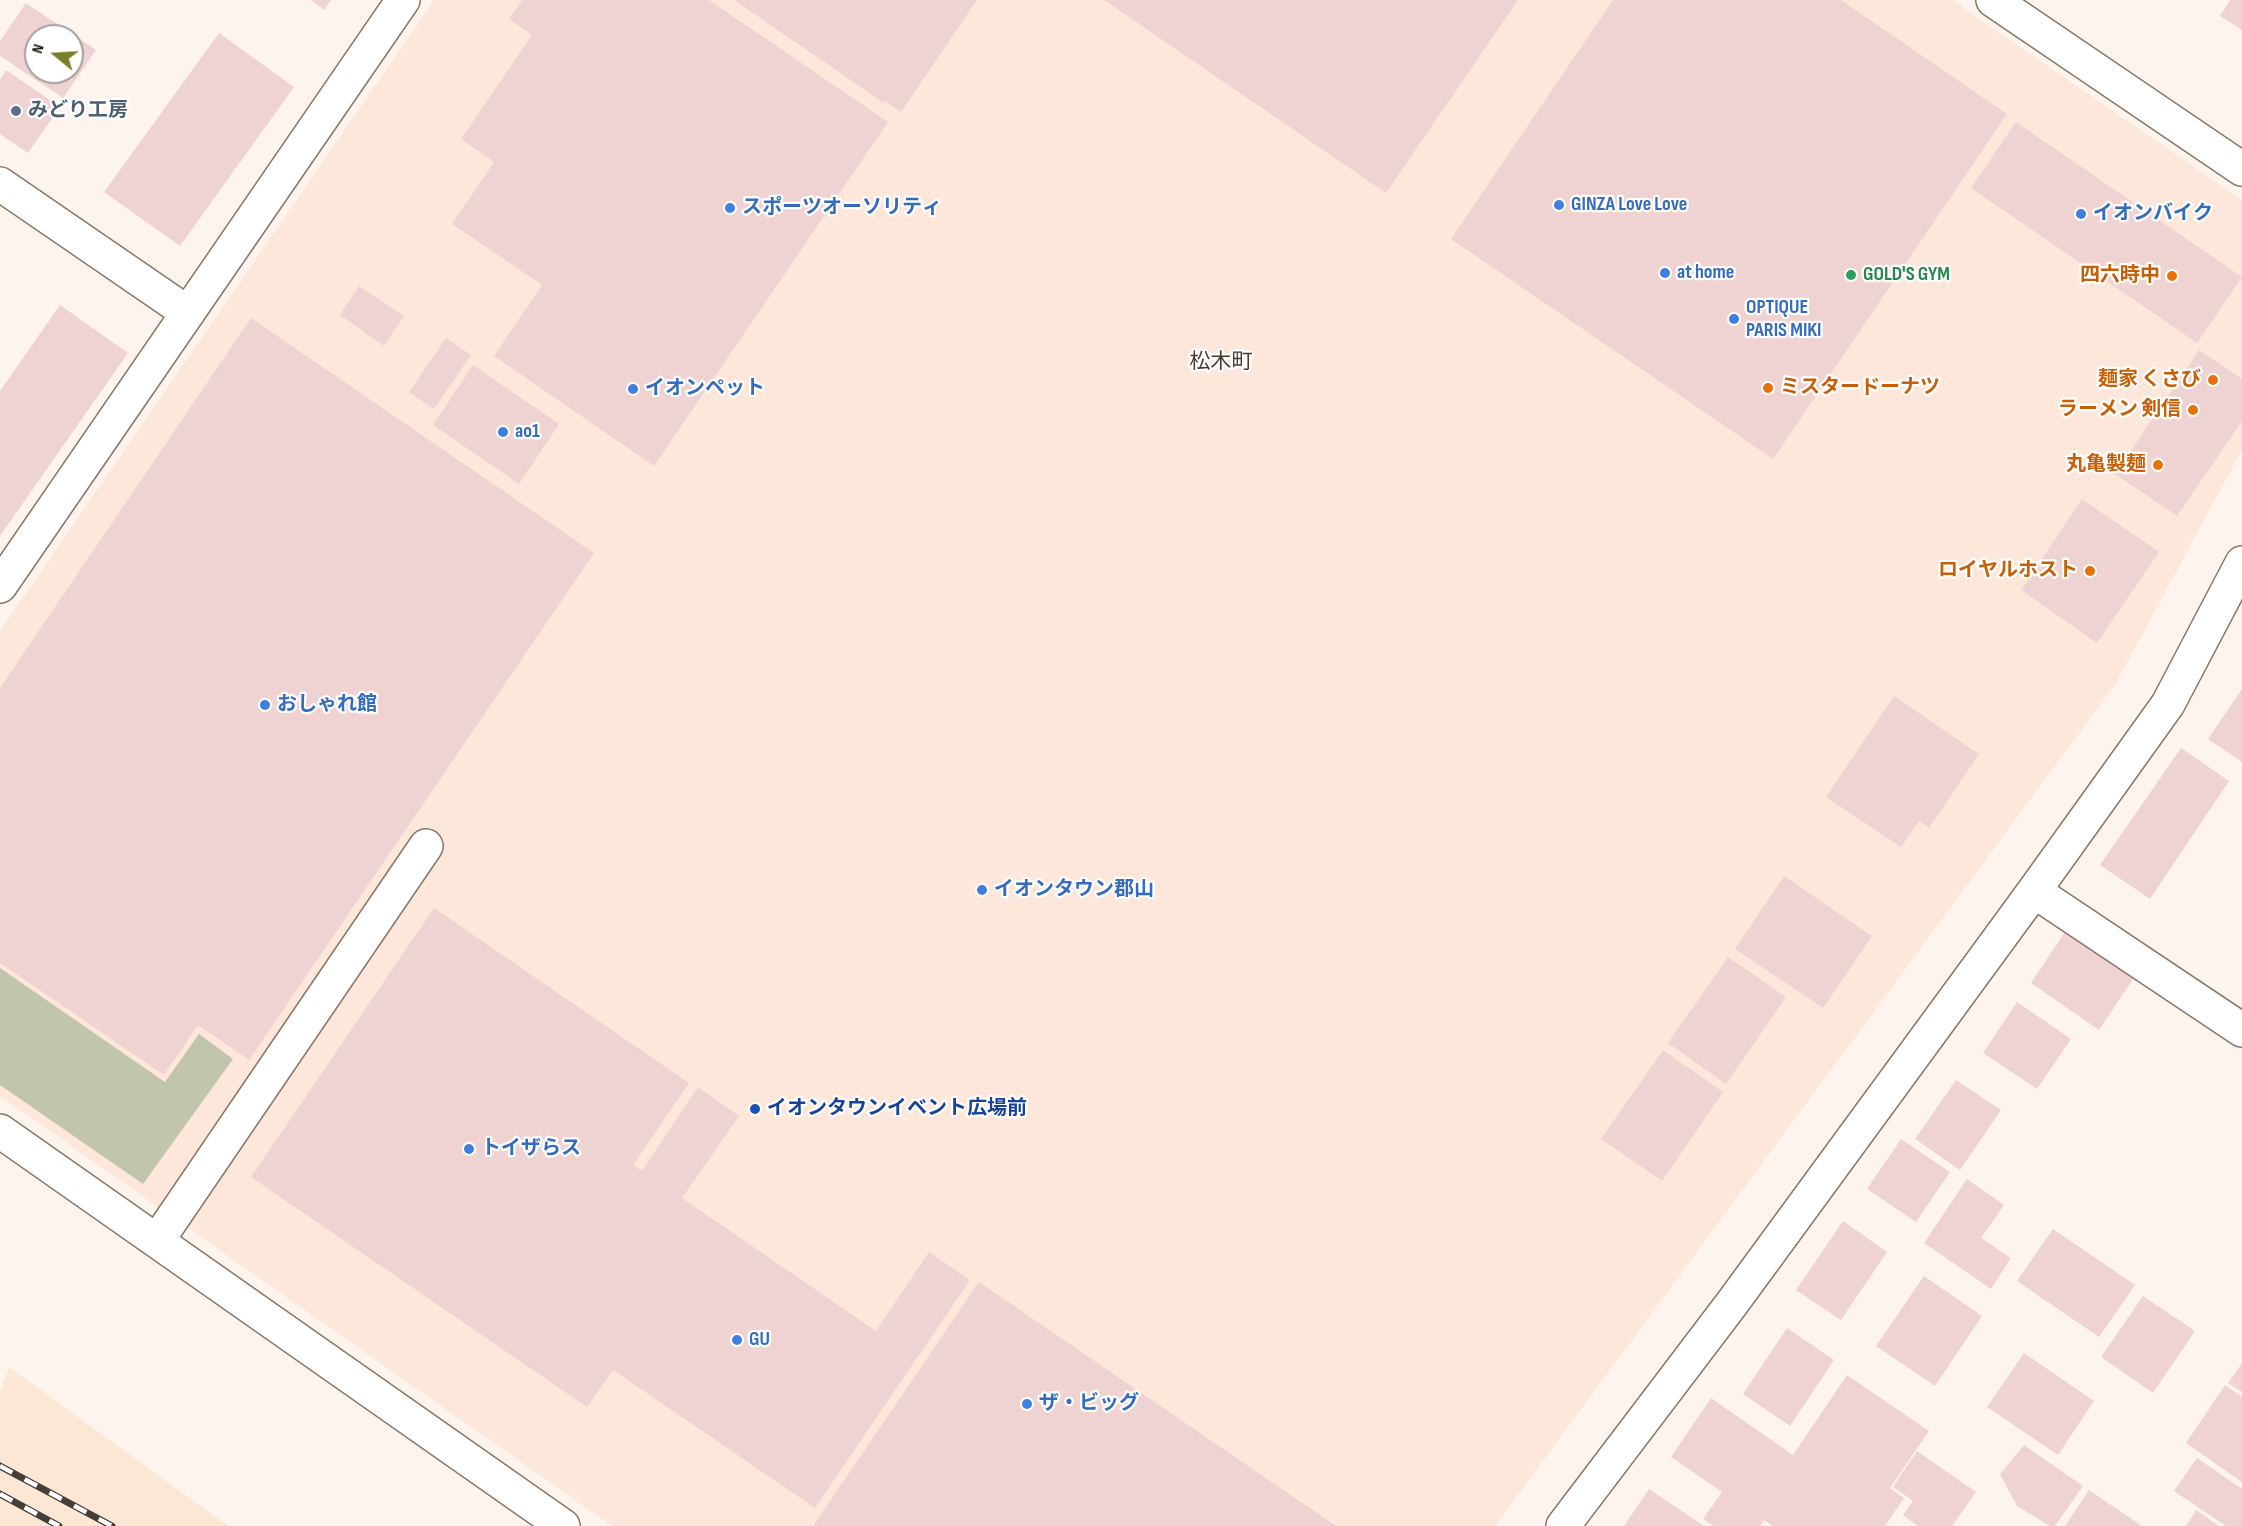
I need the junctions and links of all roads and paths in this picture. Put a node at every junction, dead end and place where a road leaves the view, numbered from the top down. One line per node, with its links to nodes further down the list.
1 (403, 0): 5 (street)
2 (1993, 0): 3 (street)
3 (2242, 169)
4 (0, 184): 5 (street)
5 (188, 313): 7 (street)
6 (2242, 563): 9 (street)
7 (0, 586)
8 (426, 846): 12 (street)
9 (2034, 891): 10 (street); 14 (street)
10 (2242, 1030)
11 (0, 1131): 12 (street)
12 (157, 1241): 13 (street)
13 (562, 1526)
14 (1563, 1526)

